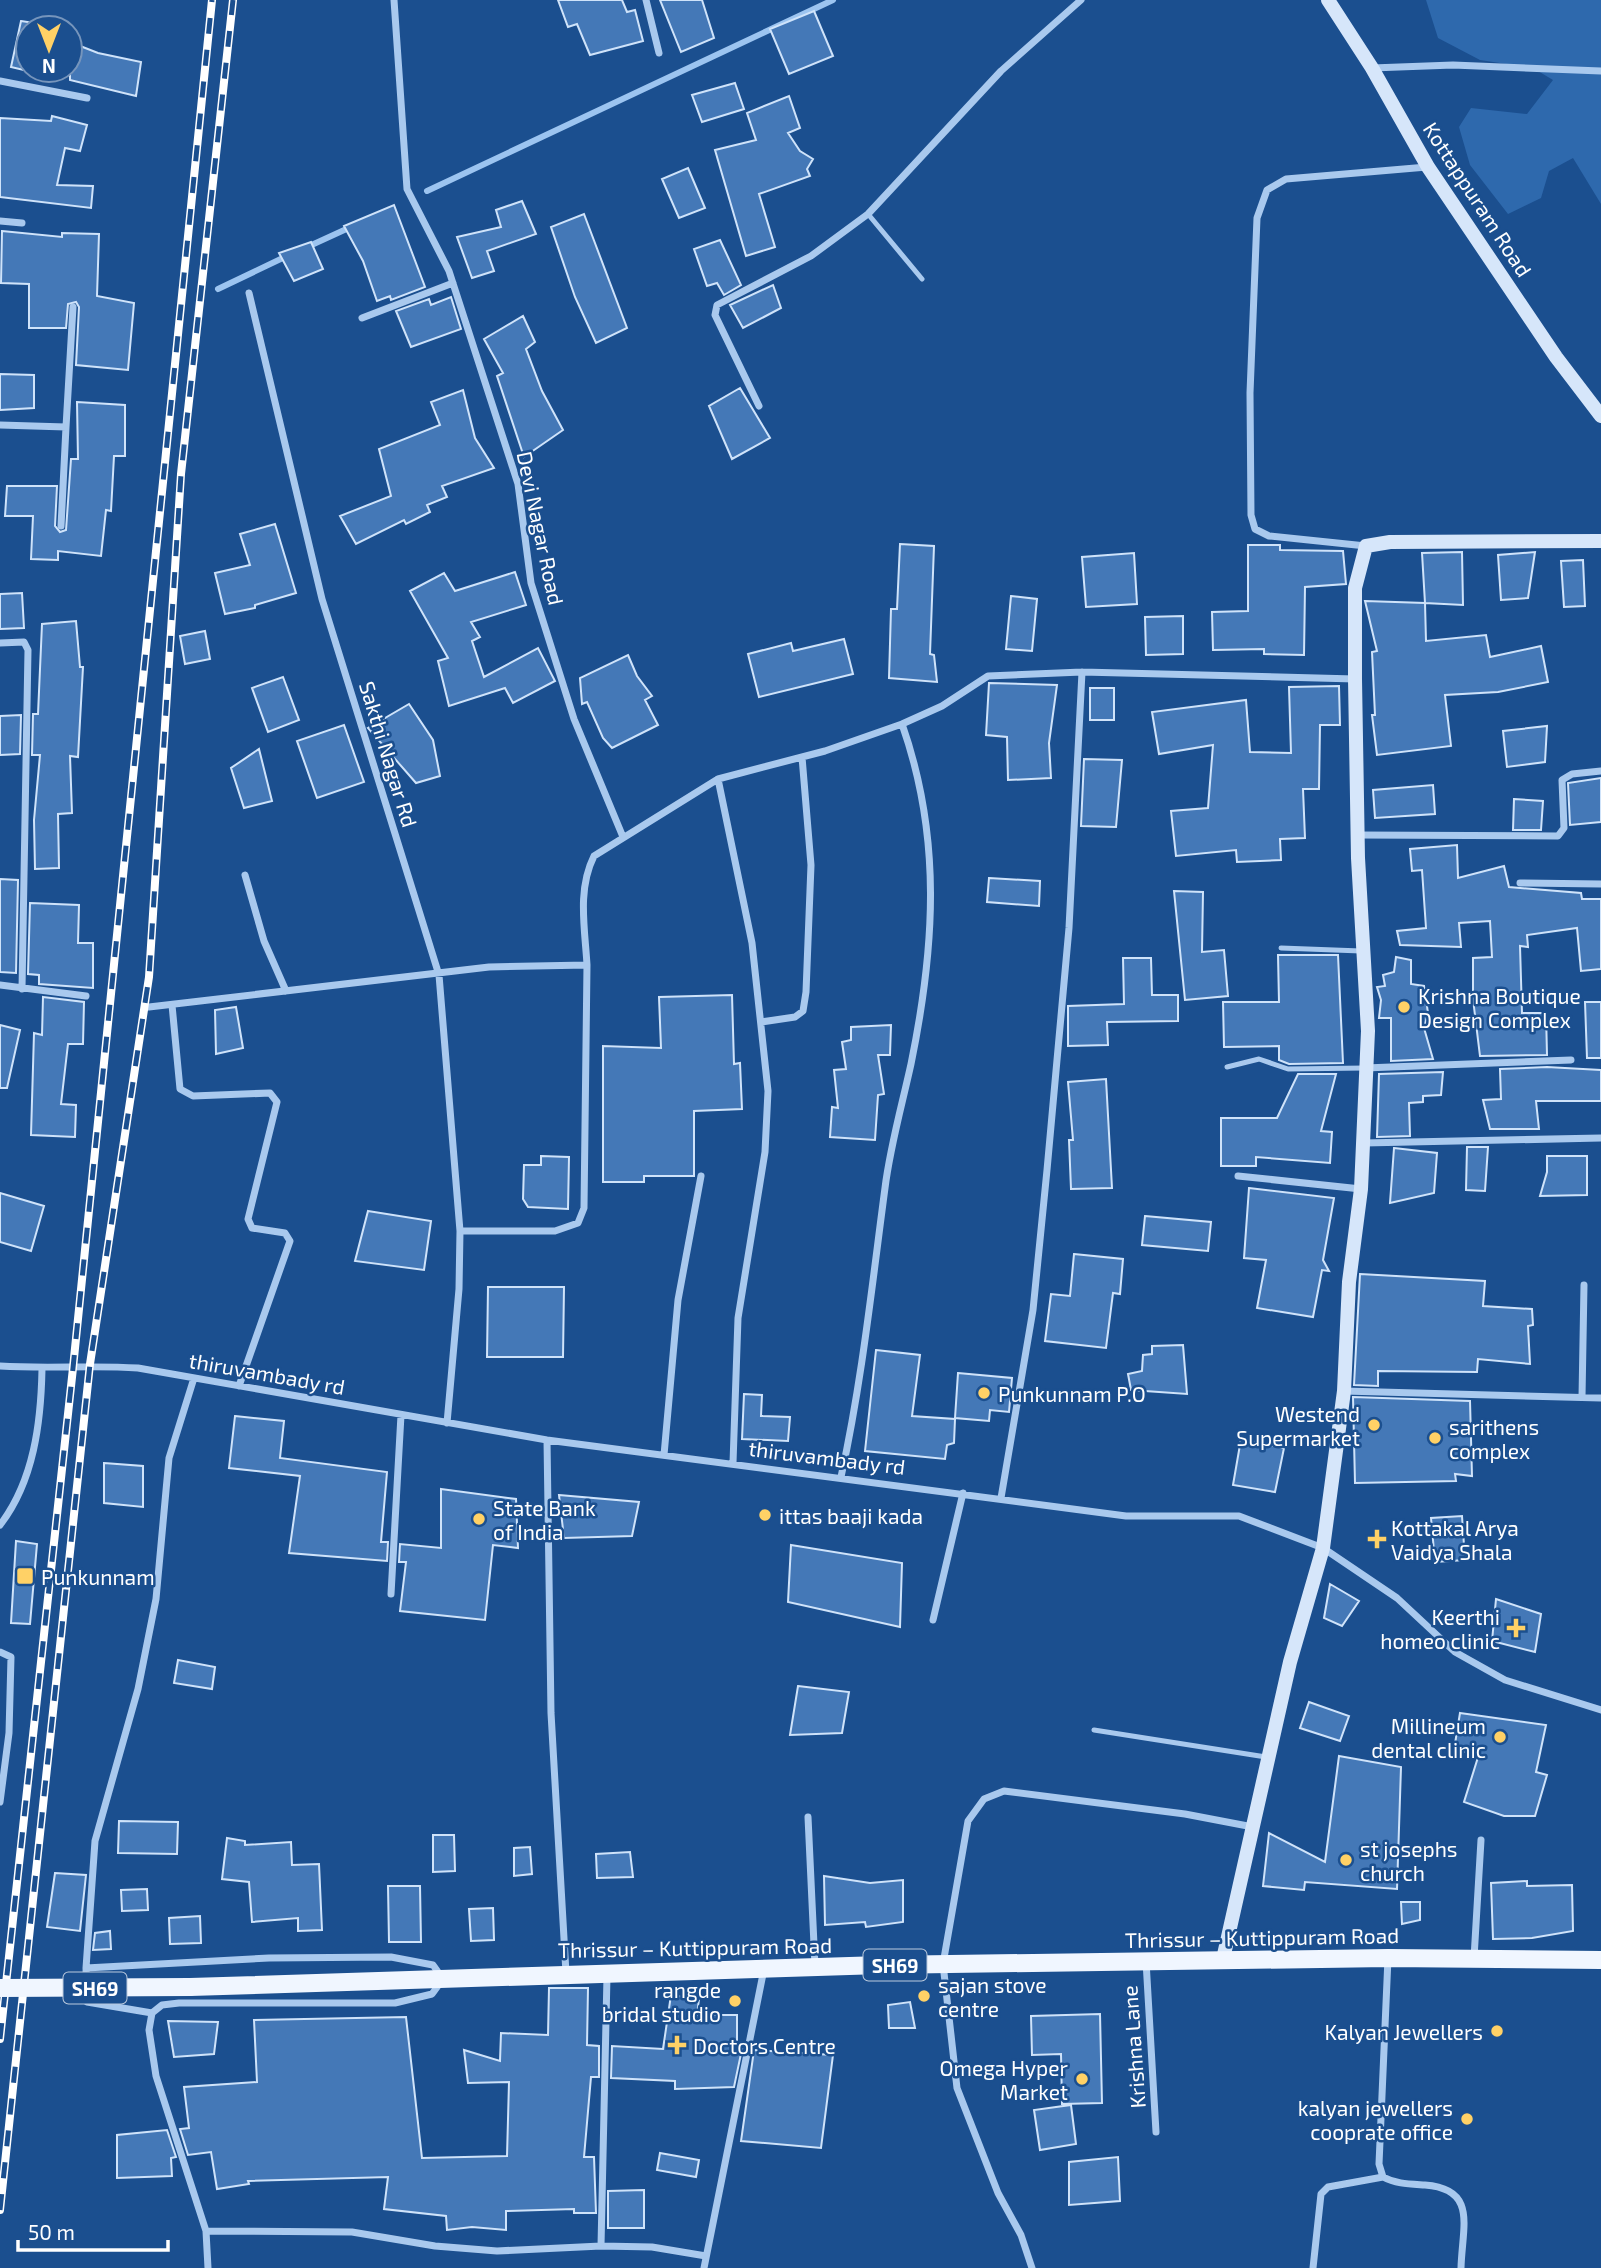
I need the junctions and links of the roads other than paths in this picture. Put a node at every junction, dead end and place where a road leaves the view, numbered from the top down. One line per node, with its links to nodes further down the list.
1 (394, 0): 15 (street, Devi Nagar Road)
2 (646, 0): 5 (street)
3 (1082, 0): 11 (street)
4 (1328, 0): 6 (street, Kottappuram Road)
5 (659, 53)
6 (1372, 68): 7 (street); 10 (street, Kottappuram Road)
7 (1601, 71)
8 (0, 81): 9 (street)
9 (87, 98)
10 (1428, 167): 20 (street, Kottappuram Road); 25 (street)
11 (868, 214): 14 (lane); 19 (street)
12 (0, 221): 13 (street)
13 (22, 223)
14 (922, 279)
15 (453, 283): 18 (street); 34 (street, Devi Nagar Road)
16 (249, 293): 41 (street, Sakthi Nagar Rd)
17 (73, 307): 22 (street)
18 (362, 318)
19 (759, 406)
20 (1601, 416)
21 (0, 425): 22 (street)
22 (66, 427): 23 (street)
23 (61, 526)
24 (1601, 541): 25 (street)
25 (1366, 546): 28 (street)
26 (0, 643): 43 (street)
27 (1082, 671): 28 (street); 29 (street); 73 (street)
28 (1354, 678): 33 (street)
29 (902, 724): 30 (street); 71 (street)
30 (802, 757): 32 (street); 48 (street)
31 (1601, 772): 33 (street)
32 (718, 779): 34 (street); 48 (street)
33 (1357, 835): 39 (street)
34 (623, 837): 40 (street)
35 (245, 875): 44 (street)
36 (1520, 883): 37 (street)
37 (1601, 884)
38 (1281, 948): 39 (lane)
39 (1364, 951): 51 (street)
40 (587, 965): 41 (street); 57 (street)
41 (439, 975): 44 (street); 57 (street, Sakthi Nagar Rd)
42 (0, 985): 43 (street)
43 (22, 989): 45 (street)
44 (286, 991): 46 (street)
45 (86, 996)
46 (172, 1005): 47 (street); 62 (street)
47 (149, 1007)
48 (761, 1022): 70 (street)
49 (1571, 1060): 51 (street)
50 (1227, 1067): 51 (lane)
51 (1365, 1068): 53 (street)
52 (1601, 1139): 53 (street)
53 (1364, 1143): 56 (street)
54 (701, 1176): 69 (street)
55 (1238, 1176): 56 (street)
56 (1362, 1189): 63 (street)
57 (460, 1231): 67 (street, Sakthi Nagar Rd)
58 (1584, 1285): 64 (street)
59 (0, 1366): 60 (street, thiruvambady rd)
60 (43, 1369): 61 (street, thiruvambady rd); 74 (street)
61 (194, 1378): 62 (street, thiruvambady rd); 95 (street)
62 (239, 1386): 66 (street, thiruvambady rd)
63 (1344, 1391): 64 (street); 75 (street)
64 (1582, 1397): 65 (street)
65 (1601, 1398)
66 (401, 1415): 67 (street, thiruvambady rd); 76 (street)
67 (447, 1423): 68 (street, thiruvambady rd)
68 (547, 1440): 69 (street, thiruvambady rd); 98 (street)
69 (664, 1455): 70 (street, thiruvambady rd)
70 (733, 1463): 71 (street, thiruvambady rd)
71 (841, 1477): 72 (street, thiruvambady rd)
72 (963, 1493): 73 (street, thiruvambady rd); 77 (street)
73 (1001, 1498): 75 (street, thiruvambady rd)
74 (0, 1525)
75 (1322, 1548): 79 (street, thiruvambady rd); 83 (street)
76 (391, 1594)
77 (933, 1620)
78 (0, 1652): 82 (street)
79 (1601, 1710)
80 (1094, 1730): 83 (lane)
81 (0, 1732): 82 (street)
82 (9, 1733): 84 (street)
83 (1269, 1757): 86 (street)
84 (0, 1802)
85 (808, 1817): 94 (street)
86 (1253, 1827): 89 (street); 93 (street)
87 (1481, 1840): 90 (street)
88 (1388, 1958): 89 (main road, Thrissur – Kuttippuram Road / SH69); 90 (main road, Thrissur – Kuttippuram Road / SH69); 103 (street)
89 (1223, 1959): 92 (main road, Thrissur – Kuttippuram Road / SH69)
90 (1474, 1959): 91 (main road, Thrissur – Kuttippuram Road / SH69)
91 (1601, 1960)
92 (1146, 1961): 93 (main road, Thrissur – Kuttippuram Road / SH69); 102 (street, Krishna Lane)
93 (943, 1964): 94 (main road, Thrissur – Kuttippuram Road / SH69); 109 (street)
94 (815, 1967): 96 (main road, Thrissur – Kuttippuram Road / SH69)
95 (86, 1968): 99 (street); 101 (street)
96 (764, 1968): 97 (main road, Thrissur – Kuttippuram Road / SH69); 106 (street)
97 (607, 1972): 98 (main road, Thrissur – Kuttippuram Road / SH69); 105 (street)
98 (566, 1973): 99 (main road, Thrissur – Kuttippuram Road / SH69)
99 (443, 1979): 100 (main road, Thrissur – Kuttippuram Road / SH69, bridge); 101 (street)
100 (0, 1988)
101 (152, 2013): 104 (street)
102 (1156, 2132)
103 (1382, 2177): 110 (street); 111 (street)
104 (206, 2231): 105 (street); 107 (street)
105 (601, 2246): 106 (street)
106 (706, 2256): 108 (street)
107 (208, 2268)
108 (704, 2268)
109 (1032, 2268)
110 (1313, 2268)
111 (1461, 2268)

